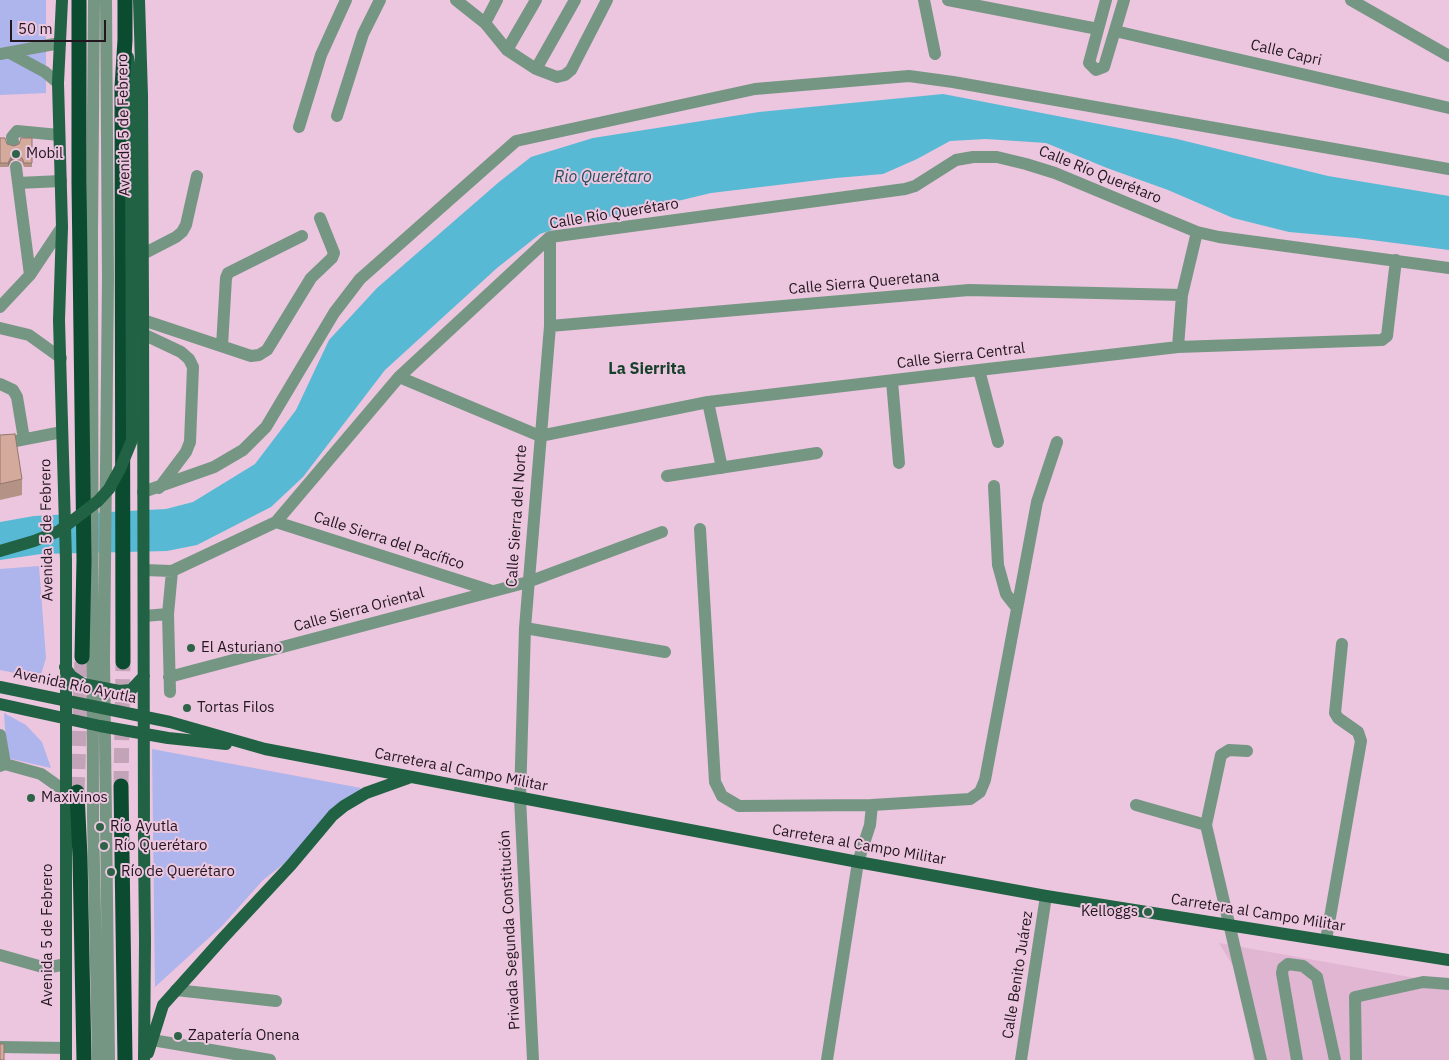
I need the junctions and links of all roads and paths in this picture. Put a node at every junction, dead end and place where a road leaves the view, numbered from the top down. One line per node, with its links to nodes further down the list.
1 (62, 0): 24 (main road, Avenida 5 de Febrero)
2 (79, 0): 91 (highway)
3 (94, 0): 97 (street)
4 (106, 0): 97 (street)
5 (125, 0): 23 (highway, Avenida 5 de Febrero)
6 (139, 0): 46 (main road, Avenida 5 de Febrero)
7 (346, 0): 33 (street)
8 (380, 0): 32 (street)
9 (456, 0): 20 (street)
10 (497, 0): 20 (street)
11 (536, 0): 25 (street)
12 (575, 0): 29 (street)
13 (607, 0): 29 (street)
14 (924, 0): 27 (street)
15 (948, 0): 19 (street)
16 (1106, 0): 21 (street)
17 (1124, 0): 22 (street)
18 (1351, 0): 28 (street)
19 (978, 3): 21 (street)
20 (485, 23): 25 (street)
21 (1098, 29): 22 (street)
22 (1115, 31): 31 (street, Calle Capri)
23 (125, 40): 80 (main road, bridge); 92 (highway, Avenida 5 de Febrero)
24 (60, 43): 26 (street); 30 (main road, Avenida 5 de Febrero)
25 (508, 50): 29 (street)
26 (5, 53): 30 (street)
27 (935, 54)
28 (1449, 56)
29 (536, 68)
30 (58, 83): 34 (main road, Avenida 5 de Febrero)
31 (1449, 108)
32 (337, 116)
33 (299, 127)
34 (60, 135): 35 (street); 39 (main road, Avenida 5 de Febrero)
35 (13, 142)
36 (16, 167): 40 (street)
37 (1449, 169): 75 (street)
38 (198, 176): 46 (street)
39 (60, 181): 40 (street); 42 (main road, Avenida 5 de Febrero)
40 (18, 183): 49 (street)
41 (320, 218): 56 (street)
42 (62, 227): 49 (street); 58 (main road, Avenida 5 de Febrero)
43 (1197, 232): 45 (street, Calle Río Querétaro); 47 (street, Calle Río Querétaro); 50 (street)
44 (302, 236): 56 (street)
45 (550, 237): 53 (street, Calle Sierra del Norte); 60 (street, Calle Río Querétaro)
46 (143, 254): 52 (main road, Avenida 5 de Febrero)
47 (1396, 260): 48 (street, Calle Río Querétaro); 57 (street, Calle Sierra Central)
48 (1449, 268)
49 (30, 275): 51 (street)
50 (1182, 295): 53 (street, Calle Sierra Queretana); 57 (street)
51 (0, 307)
52 (143, 320): 55 (main road, Avenida 5 de Febrero); 56 (street)
53 (550, 326): 65 (street, Calle Sierra del Norte)
54 (0, 328): 58 (street)
55 (143, 334): 75 (street); 76 (main road, Avenida 5 de Febrero)
56 (222, 346)
57 (1178, 347): 59 (street, Calle Sierra Central)
58 (61, 358): 64 (main road, Avenida 5 de Febrero)
59 (979, 370): 61 (street, Calle Sierra Central); 67 (street)
60 (399, 377): 65 (street); 77 (street, Calle Río Querétaro)
61 (892, 381): 63 (street, Calle Sierra Central); 71 (street)
62 (0, 384): 66 (street)
63 (708, 402): 65 (street, Calle Sierra Central); 72 (street)
64 (62, 432): 66 (street); 93 (main road, Avenida 5 de Febrero)
65 (540, 436): 83 (street, Calle Sierra del Norte)
66 (24, 439): 69 (street)
67 (998, 442)
68 (1057, 442): 85 (street)
69 (0, 444)
70 (817, 453): 72 (street)
71 (899, 464)
72 (722, 468): 73 (street)
73 (667, 476)
74 (994, 486): 85 (street)
75 (160, 488): 76 (street)
76 (143, 499): 81 (main road, Avenida 5 de Febrero)
77 (276, 522): 82 (street, Calle Río Querétaro); 84 (street, Calle Sierra del Pacífico)
78 (700, 529): 114 (street)
79 (662, 532): 83 (street, Calle Sierra Oriental)
80 (0, 551)
81 (144, 564): 82 (street, Calle Río Querétaro); 87 (main road, Avenida 5 de Febrero)
82 (172, 571): 86 (street)
83 (528, 582): 84 (street, Calle Sierra Oriental); 88 (street, Calle Sierra del Norte)
84 (492, 591): 95 (street, Calle Sierra Oriental)
85 (1017, 608): 114 (street)
86 (168, 614): 87 (street); 95 (street)
87 (144, 616): 94 (main road, Avenida 5 de Febrero)
88 (525, 628): 90 (street); 113 (street, Calle Sierra del Norte)
89 (1342, 644): 120 (street)
90 (665, 652)
91 (82, 657)
92 (123, 662)
93 (65, 666): 97 (main road); 99 (main road, Avenida 5 de Febrero)
94 (144, 676): 97 (main road); 102 (main road, Avenida 5 de Febrero)
95 (169, 676): 98 (street)
96 (0, 687): 99 (main road, Avenida Río Ayutla)
97 (99, 687): 101 (street)
98 (170, 692)
99 (66, 700): 101 (main road, Avenida Río Ayutla); 103 (main road, Avenida 5 de Febrero)
100 (0, 704): 103 (main road)
101 (99, 708): 102 (main road, Avenida Río Ayutla); 104 (street)
102 (144, 717): 105 (main road, Avenida 5 de Febrero); 107 (main road, Carretera al Campo Militar)
103 (66, 719): 104 (main road); 112 (main road, Avenida 5 de Febrero)
104 (99, 726): 105 (main road); 131 (street); 132 (street)
105 (144, 734): 107 (main road, Carretera al Campo Militar); 134 (main road, Avenida 5 de Febrero)
106 (0, 735): 109 (street)
107 (265, 749): 110 (main road, Carretera al Campo Militar)
108 (1247, 751): 116 (street)
109 (2, 765): 112 (street)
110 (410, 777): 113 (main road, Carretera al Campo Militar); 125 (main road)
111 (120, 786): 133 (highway)
112 (71, 792): 123 (main road, Avenida 5 de Febrero); 130 (highway, Avenida 5 de Febrero)
113 (520, 798): 117 (main road, Carretera al Campo Militar); 136 (street, Privada Segunda Constitución)
114 (872, 805): 117 (street)
115 (1136, 805): 116 (street)
116 (1206, 825): 119 (street)
117 (858, 862): 118 (main road, Carretera al Campo Militar); 137 (street)
118 (1046, 896): 119 (main road, Carretera al Campo Militar); 138 (street, Calle Benito Juárez)
119 (1229, 924): 120 (main road, Carretera al Campo Militar); 139 (street)
120 (1326, 940): 122 (main road, Carretera al Campo Militar)
121 (0, 955): 123 (street)
122 (1449, 960)
123 (66, 964): 129 (main road, Avenida 5 de Febrero)
124 (1449, 984): 142 (street)
125 (176, 990): 126 (street); 127 (main road)
126 (276, 1001)
127 (152, 1040): 134 (main road); 135 (street)
128 (0, 1047): 129 (street)
129 (66, 1054)
130 (84, 1060)
131 (98, 1060)
132 (109, 1060)
133 (125, 1060)
134 (145, 1060)
135 (270, 1060)
136 (533, 1060)
137 (827, 1060)
138 (1021, 1060)
139 (1261, 1060)
140 (1297, 1060): 141 (street)
141 (1335, 1060): 142 (street)
142 (1357, 1060)

